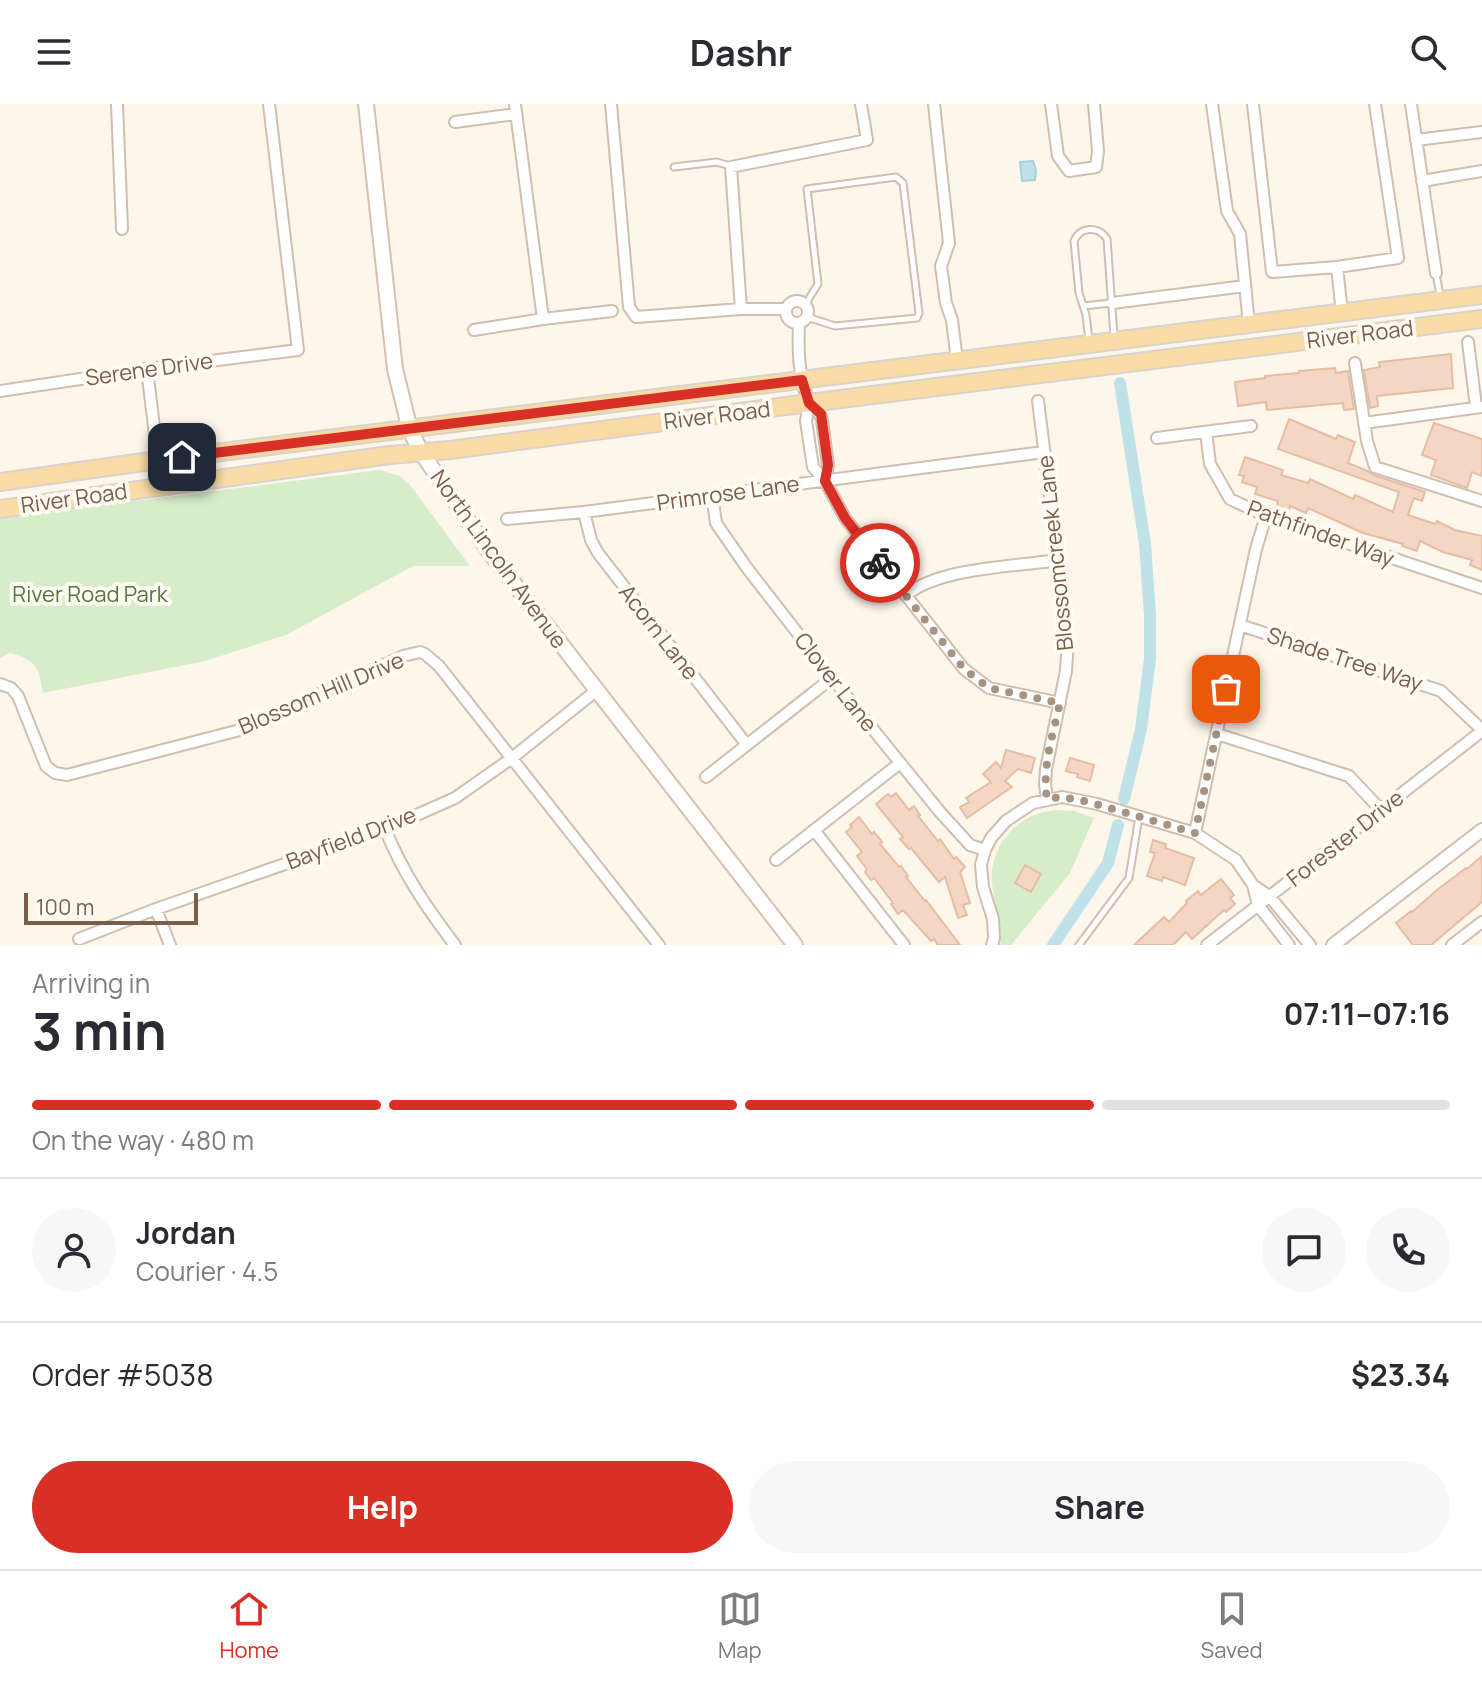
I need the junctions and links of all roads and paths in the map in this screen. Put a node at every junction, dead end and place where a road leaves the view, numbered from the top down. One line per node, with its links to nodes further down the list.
1 (117, 104): 21 (street)
2 (269, 104): 43 (street, Serene Drive)
3 (366, 104): 51 (main road, North Lincoln Avenue)
4 (611, 104): 29 (street)
5 (861, 104): 18 (street)
6 (934, 104): 41 (street)
7 (1051, 104): 8 (street)
8 (1094, 104)
9 (1212, 104): 24 (street)
10 (1253, 104): 22 (street)
11 (1375, 104): 22 (street)
12 (1411, 104): 16 (street)
13 (515, 109): 14 (street); 34 (street)
14 (455, 122)
15 (1482, 132): 16 (street)
16 (1416, 140): 20 (street)
17 (674, 167): 18 (lane)
18 (731, 167): 29 (street)
19 (1482, 171): 20 (street)
20 (1422, 181): 23 (street)
21 (122, 229)
22 (1337, 267): 32 (street)
23 (1436, 273): 26 (lane)
24 (1245, 286): 27 (street); 36 (street)
25 (1482, 295): 26 (main road, River Road)
26 (1440, 300): 32 (main road, River Road)
27 (1112, 303): 28 (lane); 28 (lane); 38 (lane)
28 (1083, 306): 40 (lane)
29 (741, 309): 30 (street)
30 (786, 309): 33 (street); 33 (street)
31 (612, 311): 34 (street)
32 (1342, 313): 36 (main road, River Road)
33 (804, 315): 33 (lane); 44 (street)
34 (543, 319): 37 (street)
35 (1482, 319): 47 (main road, River Road)
36 (1249, 324): 38 (main road, River Road)
37 (474, 330)
38 (1114, 341): 40 (main road, River Road)
39 (1468, 342): 48 (street)
40 (1089, 344): 41 (main road, River Road)
41 (957, 361): 44 (main road, River Road)
42 (1355, 363): 49 (street)
43 (147, 369): 45 (street, Serene Drive); 58 (street)
44 (802, 380): 47 (street); 51 (main road, River Road)
45 (0, 391)
46 (1038, 401): 57 (street, Blossomcreek Lane)
47 (809, 403): 54 (street); 55 (street); 56 (main road, River Road)
48 (1479, 407): 49 (street)
49 (1364, 423): 63 (street)
50 (1251, 426): 52 (street)
51 (410, 430): 56 (main road, North Lincoln Avenue); 58 (main road, River Road)
52 (1206, 432): 53 (street); 66 (street, Pathfinder Way)
53 (1157, 438)
54 (825, 442): 55 (lane); 59 (street)
55 (809, 444): 59 (street)
56 (421, 452): 61 (main road, River Road); 74 (main road, North Lincoln Avenue)
57 (1044, 452): 59 (street, Primrose Lane); 68 (street, Blossomcreek Lane)
58 (158, 460): 60 (main road, River Road); 61 (street)
59 (825, 481): 62 (street, Primrose Lane); 70 (street)
60 (0, 482)
61 (157, 487): 64 (main road, River Road)
62 (712, 495): 65 (street, Primrose Lane); 72 (street, Clover Lane)
63 (1482, 501)
64 (0, 509)
65 (584, 512): 67 (street, Primrose Lane); 78 (street, Acorn Lane)
66 (1266, 516): 69 (street, Pathfinder Way); 71 (street)
67 (507, 519)
68 (1058, 560): 70 (street); 75 (street, Blossomcreek Lane)
69 (1482, 588)
70 (906, 595): 75 (street)
71 (1240, 625): 76 (street, Shade Tree Way); 77 (street)
72 (832, 678): 78 (street); 80 (street, Clover Lane)
73 (0, 684): 79 (street, Blossom Hill Drive)
74 (597, 690): 79 (street, Bayfield Drive); 100 (main road, North Lincoln Avenue)
75 (1060, 703): 82 (street, Blossomcreek Lane)
76 (1482, 731): 83 (street, Forester Drive)
77 (1217, 734): 83 (street); 88 (street)
78 (747, 745): 81 (street)
79 (512, 758): 85 (street, Bayfield Drive); 99 (street, Blossom Hill Drive)
80 (900, 763): 86 (street); 89 (street, Clover Lane)
81 (706, 777)
82 (1047, 799): 84 (street); 89 (street)
83 (1381, 810): 92 (street, Forester Drive)
84 (1140, 816): 88 (street); 103 (lane)
85 (385, 829): 94 (street, Bayfield Drive); 98 (street)
86 (814, 830): 90 (street); 101 (street)
87 (1482, 830): 107 (street)
88 (1195, 833): 91 (street)
89 (985, 850): 102 (street)
90 (776, 860)
91 (1253, 885): 92 (street); 93 (street)
92 (1270, 897): 93 (street, Forester Drive); 106 (street)
93 (1258, 905): 104 (street, Forester Drive); 105 (street)
94 (156, 909): 96 (street, Bayfield Drive); 97 (street)
95 (1482, 922): 108 (street)
96 (79, 939)
97 (170, 945)
98 (455, 945)
99 (659, 945)
100 (795, 945)
101 (904, 945)
102 (992, 945)
103 (1079, 945)
104 (1207, 945)
105 (1289, 945)
106 (1310, 945)
107 (1333, 945)
108 (1452, 945)

